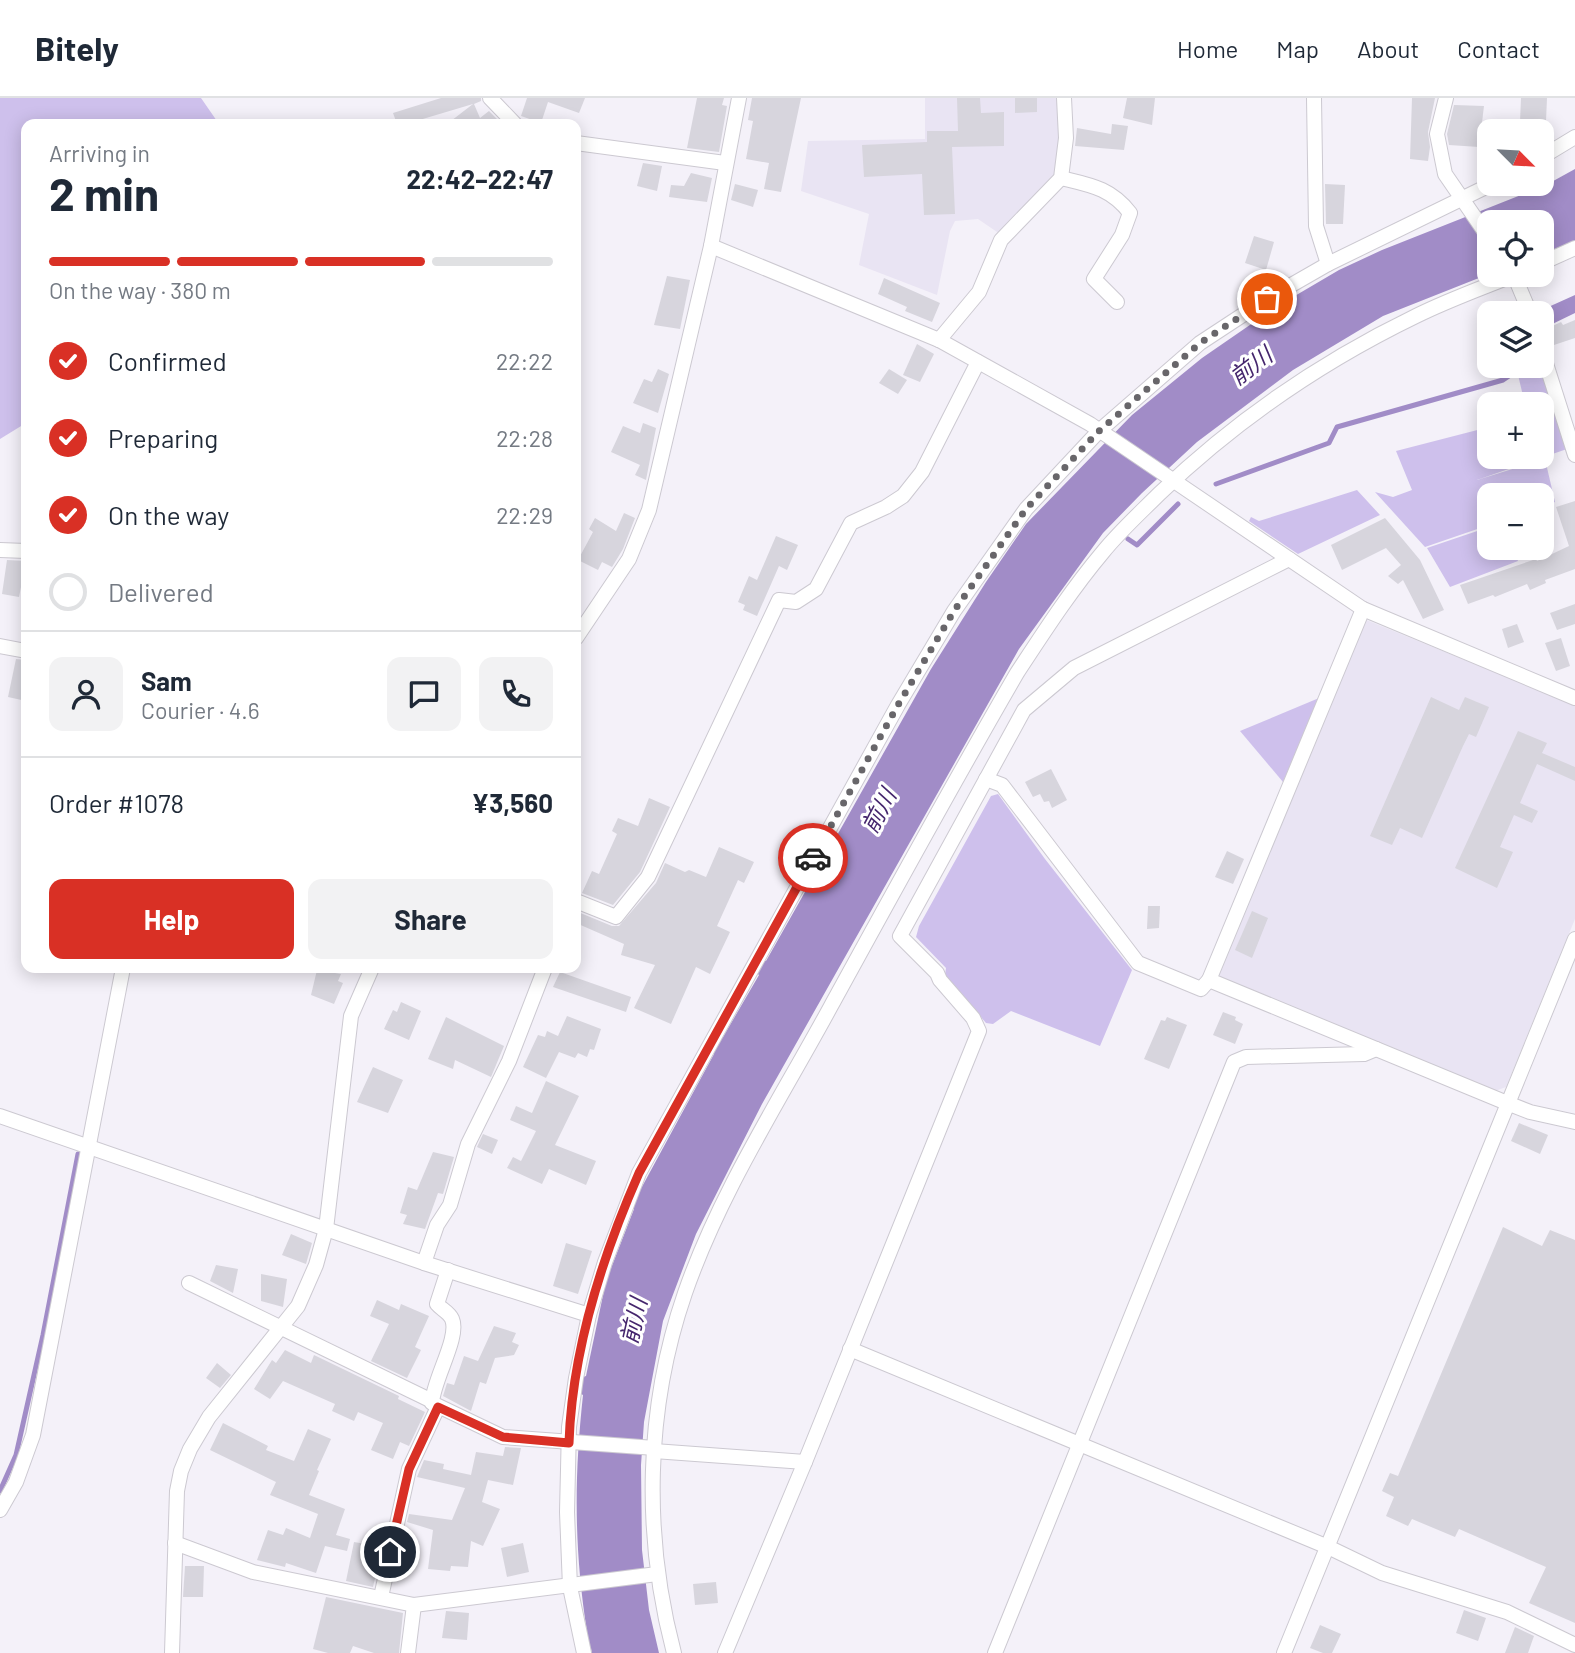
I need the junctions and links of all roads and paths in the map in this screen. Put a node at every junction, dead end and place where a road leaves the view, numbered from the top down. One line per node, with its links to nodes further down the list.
1 (490, 98): 6 (street)
2 (739, 98): 10 (street)
3 (1064, 98): 11 (street)
4 (1314, 98): 18 (street)
5 (1446, 98): 13 (street)
6 (510, 119)
7 (1575, 137): 9 (street)
8 (581, 144): 10 (street)
9 (1554, 150)
10 (725, 163): 15 (street)
11 (1061, 178): 20 (street); 21 (street)
12 (1477, 196): 13 (street)
13 (1466, 204): 14 (street); 18 (street)
14 (1477, 220)
15 (711, 246): 21 (street); 31 (street)
16 (1575, 248): 17 (street)
17 (1554, 258)
18 (1328, 264): 24 (street)
19 (1525, 301): 26 (street)
20 (1117, 302)
21 (939, 340): 22 (street)
22 (978, 362): 24 (street); 36 (street)
23 (1551, 378): 25 (street)
24 (1101, 433): 26 (street); 51 (street)
25 (1575, 455)
26 (1170, 479): 29 (street); 57 (street)
27 (0, 550): 28 (street)
28 (21, 551)
29 (1289, 559): 30 (street); 35 (street)
30 (1363, 608): 34 (street); 41 (street)
31 (581, 630)
32 (0, 646): 33 (street)
33 (21, 650)
34 (1575, 698)
35 (986, 779): 41 (street); 53 (street)
36 (581, 903)
37 (1575, 939): 43 (street)
38 (122, 973): 46 (street)
39 (370, 973): 47 (street)
40 (543, 973): 48 (street)
41 (1209, 980): 42 (street)
42 (1376, 1049): 43 (street); 56 (street)
43 (1507, 1103): 45 (street); 61 (street)
44 (0, 1115): 46 (street)
45 (1575, 1122)
46 (90, 1145): 47 (street); 59 (street)
47 (326, 1229): 48 (street); 52 (street)
48 (424, 1263): 49 (street)
49 (448, 1270): 51 (street); 54 (street)
50 (189, 1283): 52 (street)
51 (589, 1315): 55 (street)
52 (281, 1327): 54 (street); 60 (street)
53 (850, 1349): 56 (street); 58 (street)
54 (435, 1404): 55 (street); 64 (street)
55 (572, 1443): 57 (street); 63 (street)
56 (1080, 1444): 61 (street); 72 (street)
57 (652, 1449): 58 (street); 62 (street)
58 (805, 1462): 71 (street)
59 (0, 1510)
60 (176, 1543): 64 (street); 67 (street)
61 (1328, 1547): 66 (street); 73 (street)
62 (654, 1575): 63 (street); 70 (street)
63 (575, 1586): 65 (street); 69 (street)
64 (381, 1597): 65 (street)
65 (414, 1605): 68 (street)
66 (1575, 1645)
67 (172, 1653)
68 (408, 1653)
69 (584, 1653)
70 (674, 1653)
71 (725, 1653)
72 (995, 1653)
73 (1284, 1653)

